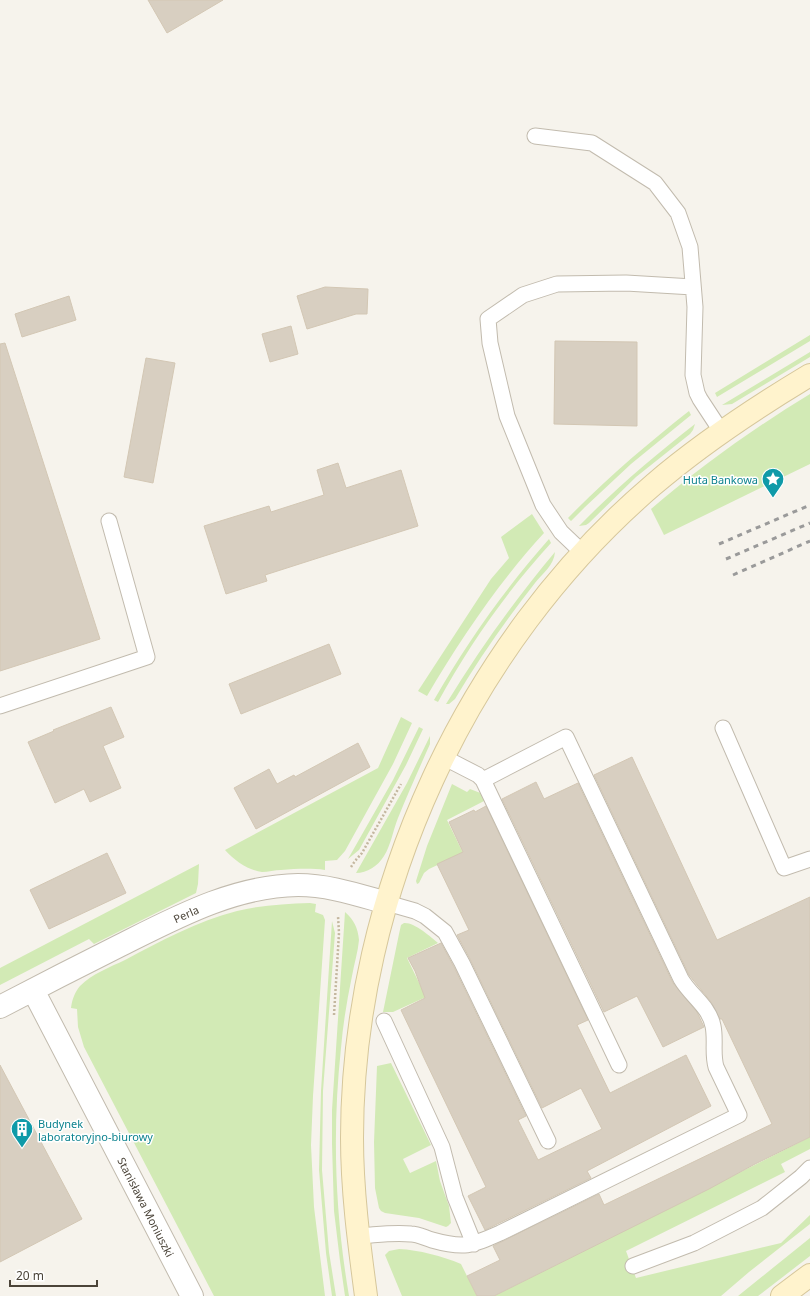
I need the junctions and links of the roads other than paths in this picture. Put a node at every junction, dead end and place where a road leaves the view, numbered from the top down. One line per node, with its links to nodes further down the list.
1 (535, 136): 2 (lane)
2 (694, 287): 4 (lane); 6 (lane)
3 (810, 375): 4 (street)
4 (721, 431): 6 (street)
5 (110, 521): 7 (lane)
6 (583, 553): 9 (street)
7 (0, 706)
8 (723, 728): 11 (lane)
9 (443, 757): 10 (lane); 12 (street)
10 (483, 780): 16 (lane); 20 (lane)
11 (810, 860)
12 (387, 903): 13 (street, Perla); 17 (lane); 19 (street)
13 (33, 990): 14 (street, Perla); 23 (street, Stanisława Moniuszki)
14 (0, 1007)
15 (384, 1021): 20 (lane)
16 (619, 1065)
17 (548, 1141)
18 (810, 1168): 21 (lane)
19 (358, 1236): 20 (lane); 24 (street)
20 (474, 1244)
21 (633, 1266)
22 (810, 1275): 25 (street)
23 (192, 1296)
24 (366, 1296)
25 (782, 1296)

